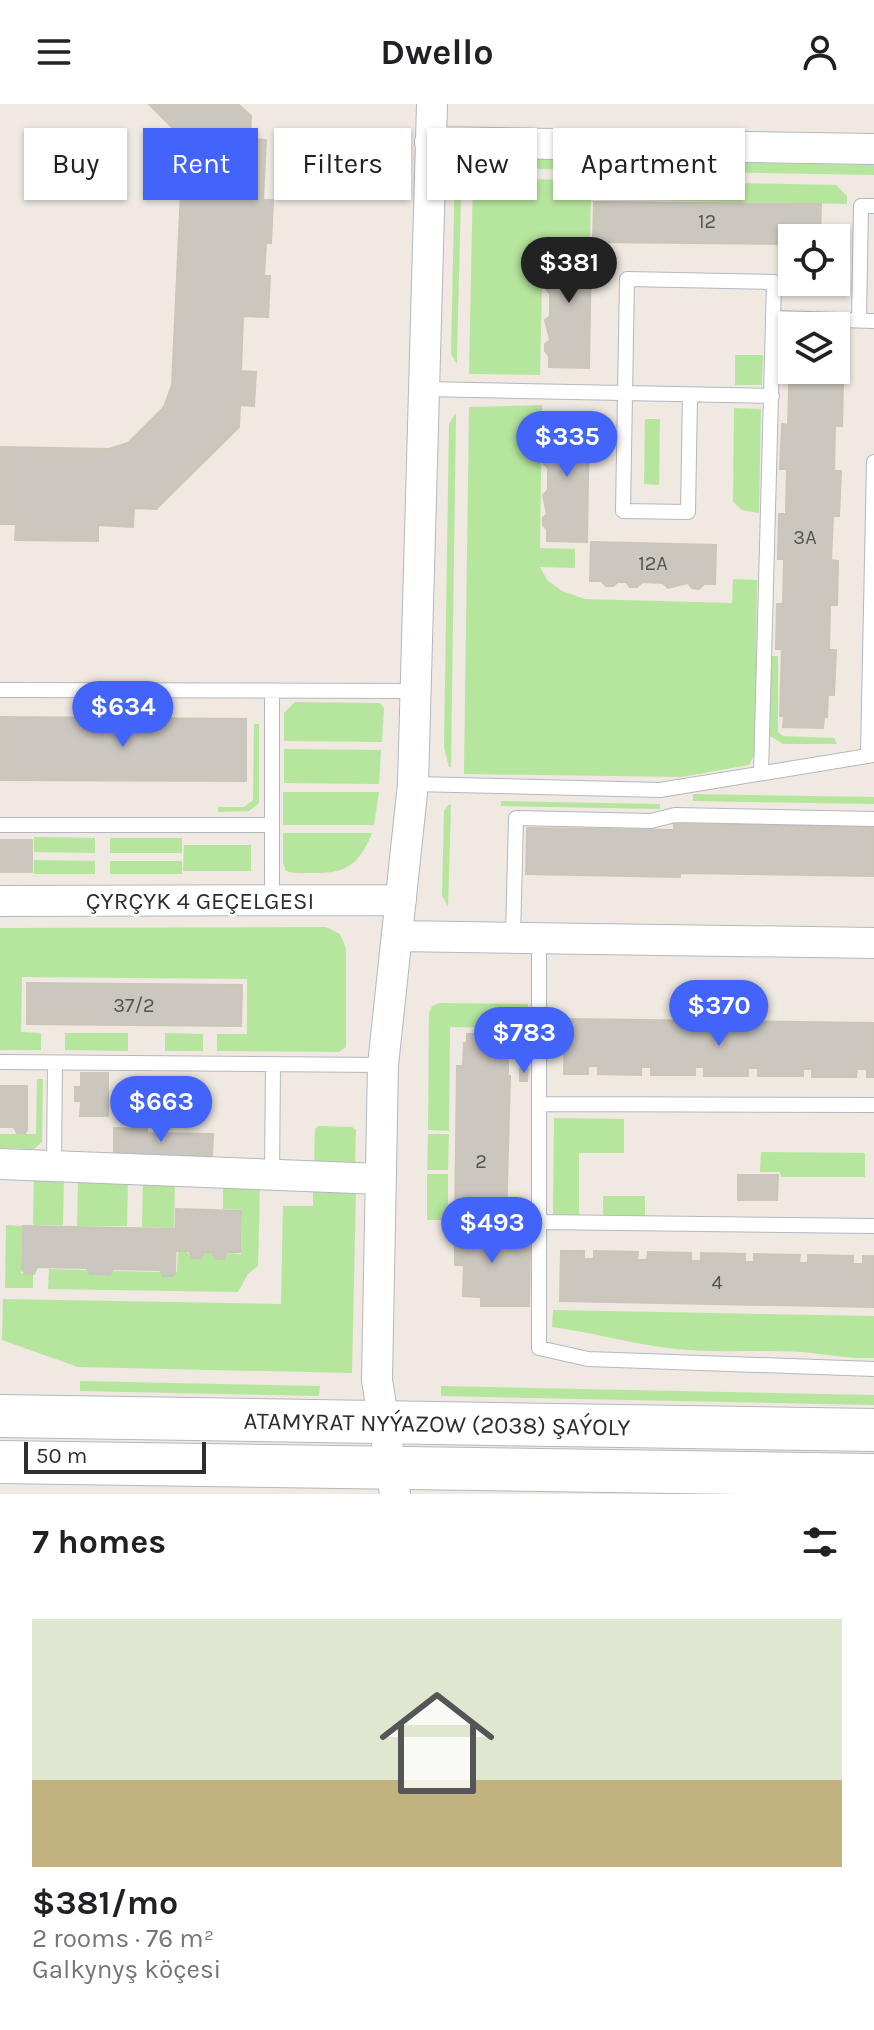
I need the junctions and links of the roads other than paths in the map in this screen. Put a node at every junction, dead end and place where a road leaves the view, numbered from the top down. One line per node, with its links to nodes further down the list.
1 (432, 104): 2 (street)
2 (431, 128)
3 (537, 144): 4 (street)
4 (874, 149)
5 (428, 200): 9 (street)
6 (874, 206): 8 (lane)
7 (774, 318): 8 (lane); 10 (lane); 12 (lane)
8 (866, 321)
9 (423, 389): 10 (lane); 18 (street)
10 (625, 394): 11 (lane); 11 (lane)
11 (690, 395): 12 (lane)
12 (772, 396): 20 (lane)
13 (874, 462): 14 (lane)
14 (874, 479): 15 (lane)
15 (872, 662): 19 (lane)
16 (0, 690): 17 (lane)
17 (272, 691): 18 (lane); 24 (lane)
18 (416, 691): 21 (street)
19 (871, 755): 20 (lane)
20 (761, 773): 21 (lane)
21 (413, 784): 25 (street)
22 (874, 819): 29 (lane)
23 (0, 825): 24 (lane)
24 (272, 825): 27 (lane)
25 (401, 900): 27 (street, ÇYRÇYK 4 GEÇELGESI); 28 (street)
26 (0, 901): 27 (street, ÇYRÇYK 4 GEÇELGESI)
27 (272, 901)
28 (397, 936): 29 (street); 34 (street)
29 (526, 937): 30 (street); 35 (lane)
30 (874, 943)
31 (0, 1062): 32 (lane)
32 (55, 1063): 33 (lane); 38 (lane)
33 (273, 1064): 34 (lane); 39 (lane)
34 (383, 1065): 40 (street)
35 (541, 1104): 36 (lane); 41 (lane)
36 (874, 1105)
37 (0, 1164): 38 (street)
38 (54, 1166): 39 (street)
39 (272, 1177): 40 (street)
40 (381, 1179): 45 (street)
41 (539, 1222): 42 (lane); 43 (lane)
42 (874, 1226)
43 (874, 1369)
44 (0, 1416): 45 (main road, ATAMYRAT NYÝAZOW (2038) ŞAÝOLY)
45 (384, 1422): 46 (main road, ATAMYRAT NYÝAZOW (2038) ŞAÝOLY); 49 (street)
46 (874, 1430)
47 (0, 1462): 49 (main road, ATAMYRAT NYÝAZOW (2038) ŞAÝOLY)
48 (874, 1475): 49 (main road, ATAMYRAT NYÝAZOW (2038) ŞAÝOLY)
49 (393, 1480)

